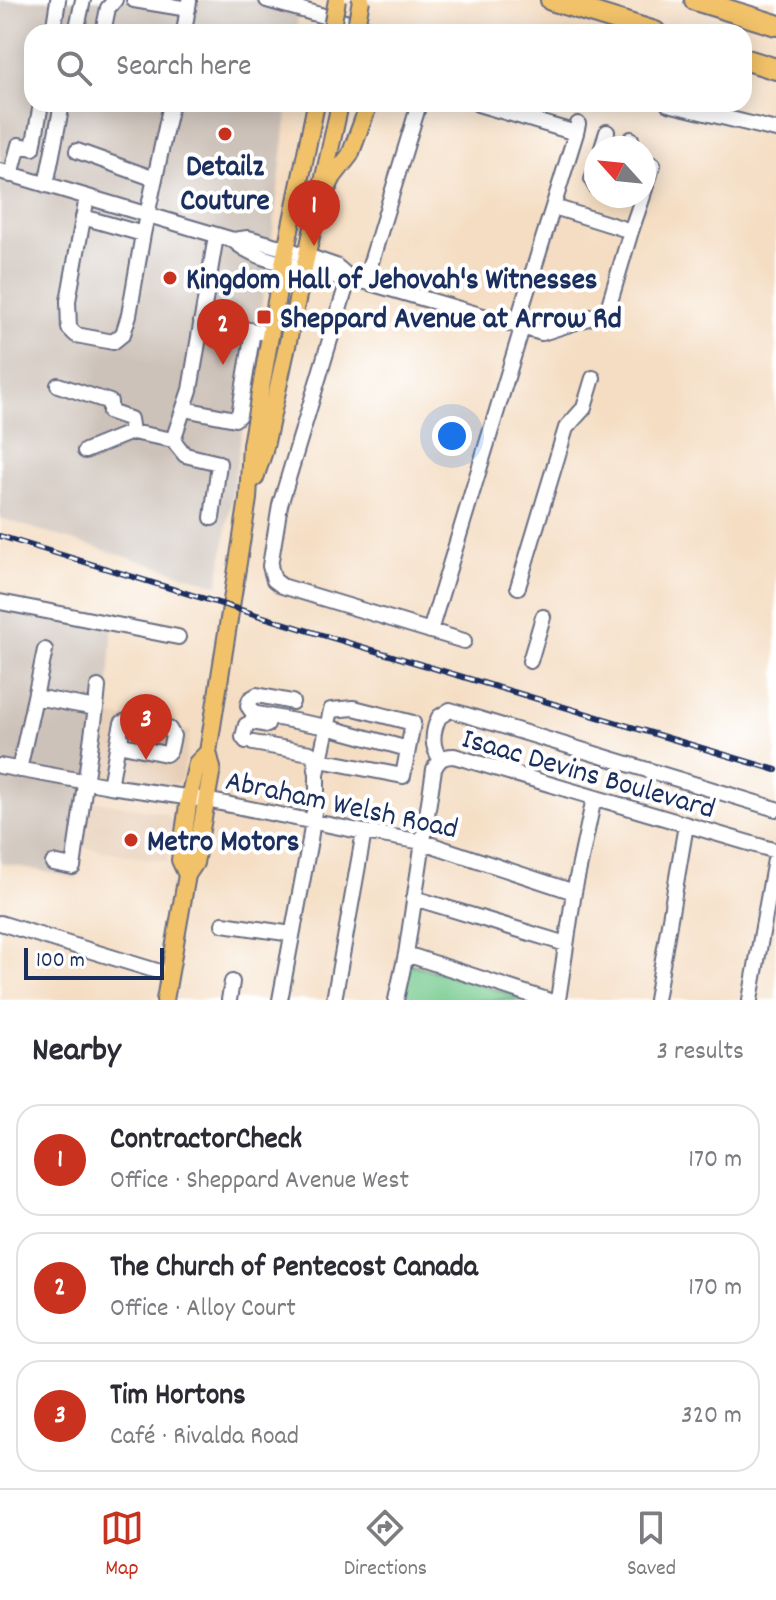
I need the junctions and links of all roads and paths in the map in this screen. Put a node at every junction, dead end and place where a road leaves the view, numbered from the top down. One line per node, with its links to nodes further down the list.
1 (59, 0): 9 (street); 11 (street)
2 (115, 0): 13 (street)
3 (134, 0): 10 (street)
4 (267, 0): 16 (street)
5 (337, 0): 15 (main road, bridge)
6 (361, 0): 17 (main road, bridge)
7 (551, 0): 18 (highway)
8 (695, 0): 19 (highway)
9 (82, 2): 12 (street)
10 (188, 4): 14 (street)
11 (54, 24)
12 (78, 24)
13 (105, 24)
14 (185, 24)
15 (332, 24)
16 (352, 24)
17 (356, 24)
18 (629, 24)
19 (776, 25)
20 (752, 62): 21 (highway)
21 (776, 69)
22 (40, 112): 35 (street)
23 (60, 112): 37 (street)
24 (169, 112): 36 (street)
25 (314, 112): 47 (main road)
26 (338, 112): 39 (main road)
27 (366, 112): 39 (main road)
28 (417, 112): 50 (street)
29 (511, 112): 40 (street)
30 (701, 112): 31 (street)
31 (776, 130)
32 (607, 132): 33 (street)
33 (606, 136)
34 (77, 151): 36 (street)
35 (6, 173): 37 (street)
36 (155, 179): 42 (street)
37 (46, 185): 38 (street)
38 (87, 197): 42 (street); 43 (street)
39 (320, 201): 48 (main road)
40 (554, 207): 44 (street); 52 (street)
41 (638, 208): 44 (street)
42 (146, 215): 45 (street); 46 (street)
43 (83, 217): 45 (street); 45 (street)
44 (631, 231): 52 (street)
45 (143, 234)
46 (216, 236): 47 (street); 51 (street)
47 (285, 257): 48 (street); 54 (main road)
48 (305, 262): 49 (street); 61 (main road)
49 (349, 277): 50 (street); 66 (street)
50 (365, 282): 52 (street)
51 (201, 321): 53 (street); 57 (street)
52 (519, 327): 66 (street)
53 (253, 331): 54 (street); 57 (street)
54 (270, 334): 61 (main road)
55 (593, 378): 63 (street)
56 (58, 385): 58 (street)
57 (183, 411): 59 (street)
58 (132, 432): 59 (street); 60 (street)
59 (173, 440): 62 (street)
60 (85, 451)
61 (248, 499): 85 (main road)
62 (212, 518)
63 (518, 587)
64 (0, 602): 67 (street)
65 (543, 617): 70 (street)
66 (430, 631): 68 (street)
67 (178, 637)
68 (464, 641)
69 (45, 650): 72 (street)
70 (530, 661)
71 (98, 687): 74 (street)
72 (35, 697): 74 (street); 81 (street)
73 (292, 702): 75 (street)
74 (96, 708): 82 (street)
75 (326, 731): 77 (street); 77 (street); 80 (street); 80 (street)
76 (162, 745): 83 (street)
77 (408, 749): 80 (street)
78 (441, 759): 84 (street, Isaac Devins Boulevard); 86 (street); 90 (street, Isaac Devins Boulevard)
79 (0, 766): 81 (street, Abraham Welsh Road)
80 (318, 767): 87 (street)
81 (19, 770): 82 (street, Abraham Welsh Road)
82 (86, 782): 83 (street, Abraham Welsh Road); 92 (street)
83 (110, 786): 85 (street, Abraham Welsh Road)
84 (594, 798): 88 (street, Isaac Devins Boulevard); 93 (street)
85 (198, 799): 87 (street, Abraham Welsh Road); 100 (main road)
86 (776, 809)
87 (312, 821): 89 (street, Abraham Welsh Road); 97 (street)
88 (686, 825): 91 (street, Isaac Devins Boulevard); 109 (street)
89 (364, 832): 90 (street, Abraham Welsh Road); 105 (street)
90 (423, 842): 93 (street, Abraham Welsh Road); 94 (street, Isaac Devins Boulevard)
91 (776, 853): 110 (street)
92 (53, 863)
93 (574, 892): 98 (street)
94 (414, 898): 98 (street); 99 (street, Isaac Devins Boulevard)
95 (0, 923): 100 (street)
96 (223, 924): 97 (street)
97 (292, 934): 104 (street)
98 (566, 944): 108 (street)
99 (406, 954): 106 (street, Isaac Devins Boulevard); 107 (street)
100 (170, 975): 102 (main road)
101 (232, 982): 103 (street)
102 (167, 998)
103 (229, 1000)
104 (280, 1000)
105 (334, 1000)
106 (396, 1000)
107 (547, 1000)
108 (558, 1000)
109 (656, 1000)
110 (750, 1000)

